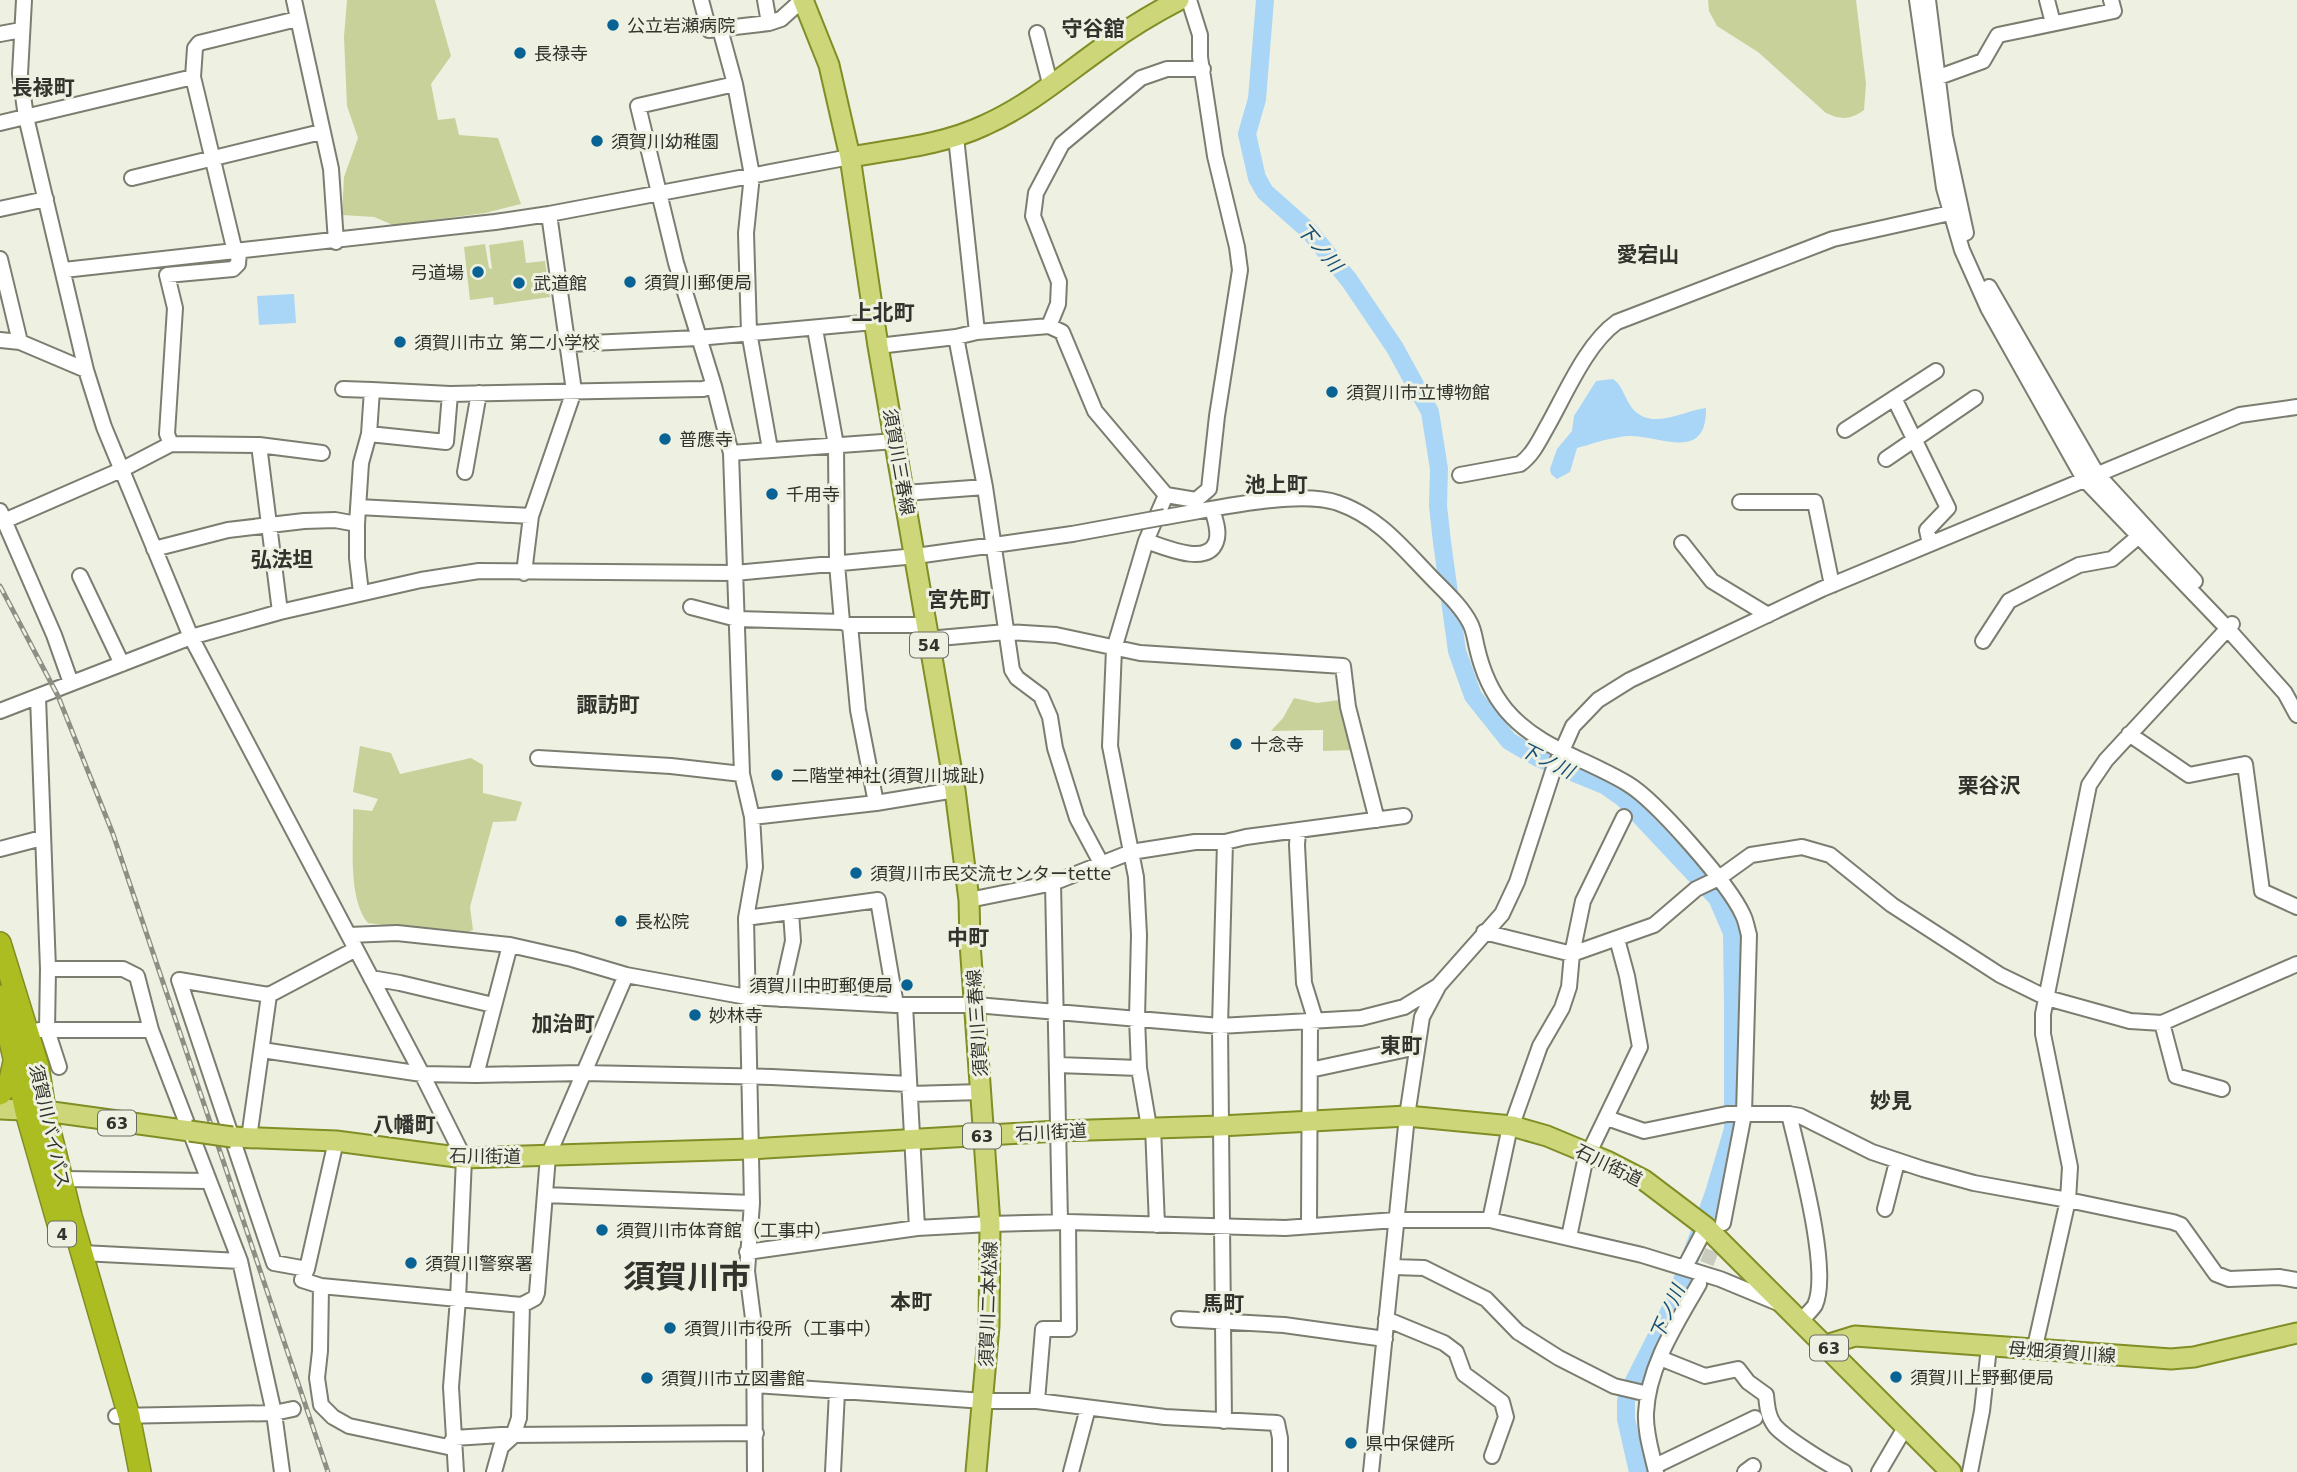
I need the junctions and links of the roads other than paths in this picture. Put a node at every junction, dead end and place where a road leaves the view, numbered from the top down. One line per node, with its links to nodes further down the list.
1 (24, 0): 16 (street)
2 (294, 0): 12 (street)
3 (701, 0): 15 (street)
4 (765, 0): 13 (street)
5 (803, 0): 13 (street); 28 (main road)
6 (1179, 0): 23 (main road)
7 (1189, 0): 19 (street)
8 (1917, 0): 35 (street)
9 (1928, 0): 21 (street)
10 (2047, 0): 14 (street)
11 (2111, 0): 14 (street)
12 (297, 19): 20 (street); 26 (street)
13 (769, 23): 15 (street)
14 (2053, 23): 21 (street)
15 (720, 29): 22 (street)
16 (21, 30): 18 (street); 24 (street)
17 (1037, 33): 23 (street)
18 (0, 34)
19 (1203, 69): 42 (street); 80 (street)
20 (193, 77): 24 (street); 29 (street)
21 (1939, 77): 77 (street)
22 (735, 84): 30 (street); 32 (street)
23 (1051, 87): 27 (main road)
24 (26, 117): 25 (street); 33 (street)
25 (0, 123)
26 (321, 132): 29 (street); 37 (street)
27 (956, 137): 28 (main road); 45 (street)
28 (849, 156): 30 (street); 41 (main road, 須賀川三春線 / 54)
29 (214, 159): 31 (street); 38 (street)
30 (752, 175): 32 (street); 44 (street)
31 (132, 178)
32 (658, 194): 36 (street); 47 (street)
33 (46, 199): 34 (street); 40 (street)
34 (0, 209)
35 (1950, 213): 76 (street); 77 (street)
36 (548, 214): 37 (street); 50 (street)
37 (336, 242): 38 (street)
38 (237, 252): 40 (street); 67 (street)
39 (0, 259): 49 (street)
40 (64, 270): 52 (street)
41 (874, 322): 43 (street); 51 (main road, 須賀川三春線 / 54)
42 (1049, 326): 45 (street); 80 (street)
43 (815, 329): 44 (street); 69 (street)
44 (749, 332): 47 (street); 70 (street)
45 (977, 332): 46 (street)
46 (956, 337): 51 (street); 78 (street)
47 (698, 338): 50 (street); 54 (street)
48 (0, 340): 49 (street)
49 (20, 342): 52 (street)
50 (569, 344): 57 (street)
51 (878, 346): 66 (main road, 須賀川三春線 / 54)
52 (86, 370): 74 (street)
53 (1936, 371): 60 (street)
54 (714, 386): 57 (street); 72 (street)
55 (342, 389): 56 (street)
56 (372, 390): 59 (street); 64 (street)
57 (574, 391): 58 (street); 85 (street)
58 (479, 393): 59 (street); 75 (street)
59 (450, 394): 64 (street)
60 (1894, 398): 63 (street); 65 (street)
61 (1975, 398): 65 (street)
62 (2297, 407): 77 (street)
63 (1845, 430)
64 (369, 434): 82 (street)
65 (1914, 440): 73 (street); 91 (street)
66 (895, 441): 69 (street); 79 (main road, 須賀川三春線 / 54)
67 (171, 444): 68 (street); 74 (street)
68 (259, 445): 71 (street); 87 (street)
69 (836, 445): 70 (street); 95 (street)
70 (770, 449): 72 (street)
71 (322, 453)
72 (731, 453): 97 (street)
73 (1886, 459)
74 (121, 470): 84 (street); 93 (street)
75 (465, 472)
76 (1460, 475)
77 (2091, 476): 88 (street); 91 (street); 106 (street)
78 (985, 487): 79 (street); 92 (street)
79 (905, 494): 94 (main road, 須賀川三春線 / 54)
80 (1166, 495): 89 (street)
81 (1740, 502): 99 (street)
82 (358, 507): 85 (street); 86 (street)
83 (1212, 509): 89 (street); 92 (street, bridge); 119 (street)
84 (2, 516): 113 (street)
85 (531, 516): 96 (street)
86 (357, 524): 87 (street); 100 (street)
87 (268, 527): 93 (street); 102 (street)
88 (2139, 536): 106 (street); 110 (street)
89 (1146, 541): 111 (street)
90 (1682, 543): 103 (street)
91 (1930, 544): 99 (street)
92 (994, 546): 94 (street); 108 (street)
93 (154, 549): 109 (street)
94 (916, 556): 95 (street); 107 (main road, 須賀川三春線 / 54)
95 (837, 564): 97 (street); 105 (street)
96 (524, 573): 97 (street); 100 (street)
97 (735, 573): 104 (street)
98 (80, 576): 112 (street)
99 (1832, 585): 103 (street)
100 (361, 593): 102 (street)
101 (691, 607): 104 (street)
102 (280, 612): 109 (street)
103 (1768, 615): 119 (street)
104 (737, 619): 105 (street); 121 (street)
105 (846, 624): 107 (street); 123 (street)
106 (2230, 625): 114 (street); 117 (street); 118 (street)
107 (927, 632): 108 (street); 122 (main road, 須賀川三春線 / 54)
108 (1006, 632): 111 (street); 133 (street)
109 (191, 637): 112 (street); 141 (street)
110 (1983, 641)
111 (1114, 649): 127 (street); 132 (street)
112 (122, 664): 113 (street)
113 (71, 683): 115 (street)
114 (2297, 695)
115 (38, 697): 116 (street); 129 (street)
116 (0, 712)
117 (2297, 715)
118 (2129, 734): 137 (street); 155 (street)
119 (1561, 751): 134 (street); 140 (street)
120 (538, 758): 121 (street)
121 (742, 774): 125 (street)
122 (956, 790): 123 (street); 136 (main road, 須賀川三春線 / 54)
123 (876, 803): 125 (street)
124 (1404, 816): 127 (street)
125 (752, 817): 139 (street)
126 (1624, 817): 146 (street)
127 (1377, 820): 128 (street)
128 (1298, 831): 130 (street); 162 (street)
129 (42, 838): 131 (street); 148 (street)
130 (1225, 842): 132 (street); 164 (street)
131 (0, 849)
132 (1131, 852): 133 (street); 161 (street)
133 (1101, 863): 135 (street)
134 (1719, 878): 142 (street); 155 (street); 184 (street)
135 (1053, 883): 136 (street); 160 (street)
136 (969, 900): 159 (main road, 須賀川三春線 / 54)
137 (2297, 907)
138 (792, 912): 139 (street); 156 (street); 158 (street)
139 (746, 918): 154 (street)
140 (1484, 932): 146 (street); 151 (street)
141 (349, 935): 144 (street); 145 (street)
142 (1617, 939): 146 (street); 187 (street)
143 (0, 943): 165 (highway, 須賀川バイパス / 4)
144 (510, 945): 149 (street); 157 (street)
145 (356, 949): 150 (street); 152 (street)
146 (1572, 954): 190 (street)
147 (2297, 964): 163 (street)
148 (48, 969): 165 (street); 166 (street)
149 (626, 975): 154 (street); 174 (street)
150 (371, 978): 157 (street); 175 (street)
151 (1439, 985): 162 (street); 167 (street)
152 (269, 995): 168 (street); 195 (street)
153 (0, 996): 169 (highway, 須賀川バイパス / 4)
154 (747, 997): 156 (street); 177 (street)
155 (2047, 998): 163 (street); 206 (street)
156 (780, 999): 158 (street)
157 (493, 1005): 176 (street)
158 (901, 1005): 159 (street); 178 (street)
159 (976, 1005): 160 (street); 180 (main road, 須賀川三春線 / 54)
160 (1056, 1010): 161 (street); 170 (street)
161 (1137, 1018): 164 (street); 172 (street)
162 (1313, 1022): 164 (street); 173 (street)
163 (2162, 1023): 179 (street)
164 (1220, 1026): 189 (street)
165 (37, 1030): 166 (street); 171 (street); 183 (highway, 須賀川バイパス / 4)
166 (151, 1030): 193 (street)
167 (1417, 1047): 173 (street); 186 (street)
168 (262, 1050): 175 (street); 195 (street)
169 (15, 1060): 181 (highway); 183 (highway, 須賀川バイパス / 4)
170 (1058, 1065): 172 (street); 192 (street)
171 (59, 1067)
172 (1139, 1068): 191 (street)
173 (1310, 1070): 188 (street)
174 (583, 1073): 176 (street); 177 (street); 200 (street)
175 (422, 1074): 176 (street); 201 (street)
176 (476, 1075)
177 (749, 1077): 178 (street); 198 (street)
178 (910, 1089): 180 (street); 196 (street)
179 (2222, 1089)
180 (982, 1092): 194 (main road, 須賀川三春線 / 54)
181 (0, 1094)
182 (0, 1109): 183 (main road, 63)
183 (35, 1112): 193 (main road, 石川街道 / 63); 203 (highway, 須賀川バイパス / 4); 249 (highway, 須賀川バイパス / 4)
184 (1744, 1114): 185 (street); 187 (street); 214 (street)
185 (1789, 1114): 202 (street); 234 (street)
186 (1407, 1116): 188 (main road, 石川街道 / 63); 190 (main road, 石川街道 / 63); 209 (street)
187 (1607, 1118): 199 (street)
188 (1310, 1121): 189 (main road, 石川街道 / 63); 216 (street)
189 (1220, 1126): 191 (main road, 石川街道 / 63); 215 (street)
190 (1512, 1126): 199 (main road, 石川街道 / 63); 210 (street)
191 (1151, 1127): 192 (main road, 石川街道 / 63); 213 (street)
192 (1058, 1130): 194 (main road, 石川街道 / 63); 211 (street)
193 (190, 1131): 195 (main road, 石川街道 / 63, bridge); 204 (street)
194 (984, 1136): 196 (main road, 石川街道 / 63); 212 (main road, 須賀川二本松線)
195 (241, 1137): 197 (main road, 石川街道 / 63); 224 (street)
196 (913, 1139): 198 (main road, 石川街道 / 63); 217 (street)
197 (336, 1141): 201 (main road, 石川街道 / 63); 224 (street)
198 (750, 1149): 200 (main road, 石川街道 / 63); 207 (street)
199 (1589, 1154): 214 (main road, 石川街道 / 63); 218 (street)
200 (548, 1156): 201 (main road, 石川街道 / 63); 205 (street)
201 (464, 1158): 228 (street)
202 (1897, 1162): 206 (street); 208 (street)
203 (62, 1179): 204 (street); 220 (highway, 須賀川バイパス / 4)
204 (208, 1181): 221 (street)
205 (545, 1195): 207 (street); 229 (street)
206 (2068, 1200): 225 (street); 239 (street)
207 (752, 1203): 219 (street)
208 (1885, 1209)
209 (1396, 1220): 210 (street); 216 (street); 222 (street)
210 (1490, 1220): 218 (street)
211 (1064, 1222): 212 (street); 213 (street); 245 (street)
212 (990, 1224): 217 (street); 244 (main road, 須賀川二本松線)
213 (1157, 1225): 215 (street)
214 (1715, 1225): 223 (street); 230 (main road, 石川街道 / 63)
215 (1221, 1226): 216 (street); 233 (street)
216 (1309, 1226)
217 (917, 1228): 219 (street)
218 (1569, 1237): 223 (street)
219 (747, 1252): 241 (street)
220 (82, 1253): 221 (street); 249 (highway, 須賀川バイパス / 4)
221 (240, 1261): 248 (street)
222 (1393, 1267): 232 (street); 243 (street)
223 (1681, 1267): 230 (street)
224 (307, 1269): 227 (street)
225 (2297, 1280)
226 (1699, 1283): 240 (street)
227 (321, 1286): 228 (street); 255 (street)
228 (458, 1299): 229 (street); 255 (street)
229 (523, 1305): 254 (street)
230 (1782, 1305): 234 (main road, 石川街道 / 63)
231 (1179, 1319): 233 (street)
232 (1386, 1319): 236 (street); 256 (street)
233 (1222, 1320): 236 (street); 251 (street)
234 (1801, 1321): 237 (main road, 石川街道 / 63)
235 (2297, 1333): 239 (main road, 母畑須賀川線)
236 (1385, 1339): 268 (street)
237 (1826, 1346): 238 (main road, 母畑須賀川線); 252 (main road, 石川街道 / 63)
238 (1989, 1347): 239 (main road, 母畑須賀川線); 272 (street)
239 (2034, 1351)
240 (1660, 1358): 243 (street); 269 (street)
241 (755, 1385): 242 (street); 253 (street)
242 (837, 1392): 244 (street); 264 (street)
243 (1648, 1394): 257 (street)
244 (984, 1401): 245 (street); 265 (main road, 須賀川二本松線)
245 (1037, 1401): 246 (street)
246 (1088, 1408): 251 (street); 266 (street)
247 (293, 1409): 248 (street)
248 (274, 1413): 249 (street); 260 (street)
249 (122, 1416): 258 (highway, 須賀川バイパス / 4); 259 (highway, 須賀川バイパス / 4)
250 (1755, 1418): 257 (street)
251 (1224, 1422): 267 (street)
252 (1906, 1426): 270 (street); 271 (main road, 石川街道 / 63)
253 (756, 1433): 254 (street); 263 (street)
254 (513, 1436): 255 (street); 262 (street)
255 (454, 1438): 261 (street)
256 (1492, 1456)
257 (1655, 1469)
258 (126, 1472)
259 (141, 1472)
260 (282, 1472)
261 (457, 1472)
262 (494, 1472)
263 (755, 1472)
264 (833, 1472)
265 (976, 1472)
266 (1071, 1472)
267 (1280, 1472)
268 (1371, 1472)
269 (1844, 1472)
270 (1879, 1472)
271 (1951, 1472)
272 (1970, 1472)

